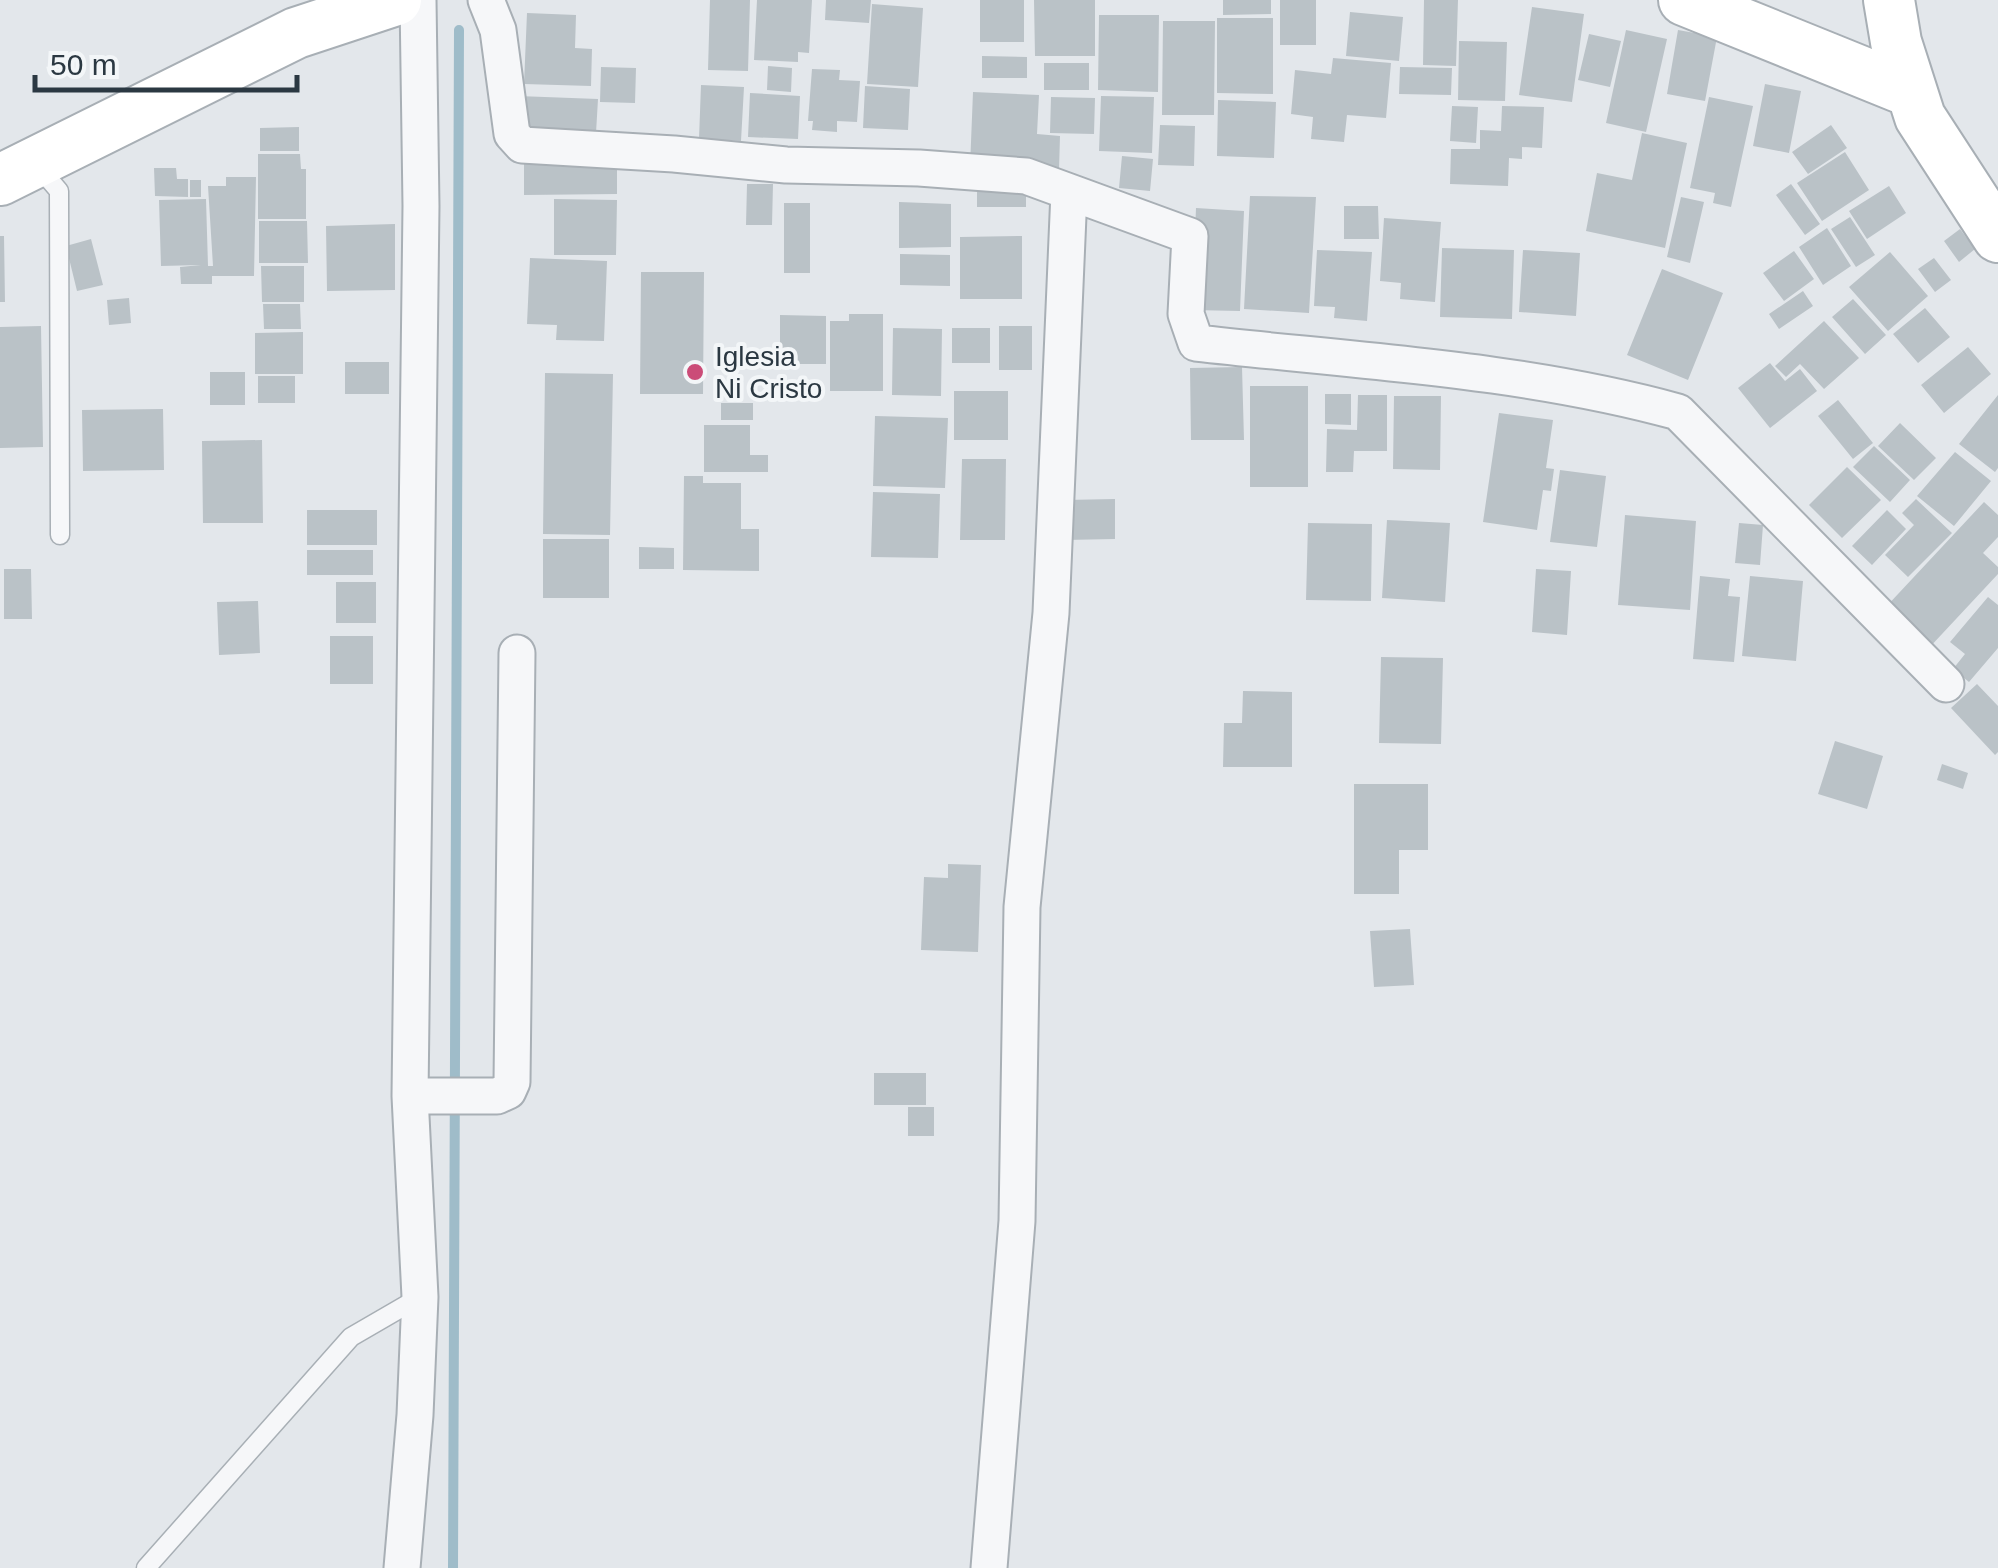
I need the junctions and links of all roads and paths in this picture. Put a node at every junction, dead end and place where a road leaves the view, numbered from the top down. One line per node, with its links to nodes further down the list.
1 (396, 0): 7 (main road)
2 (418, 0): 13 (street)
3 (486, 0): 8 (street)
4 (1684, 0): 6 (main road)
5 (1890, 0): 6 (main road)
6 (1909, 91): 9 (main road)
7 (18, 172): 10 (lane)
8 (1070, 192): 12 (street); 17 (street)
9 (1998, 238)
10 (60, 535)
11 (517, 653): 13 (street)
12 (1946, 684)
13 (418, 1096): 14 (street)
14 (420, 1297): 15 (lane); 16 (street)
15 (146, 1568)
16 (402, 1568)
17 (989, 1568)

